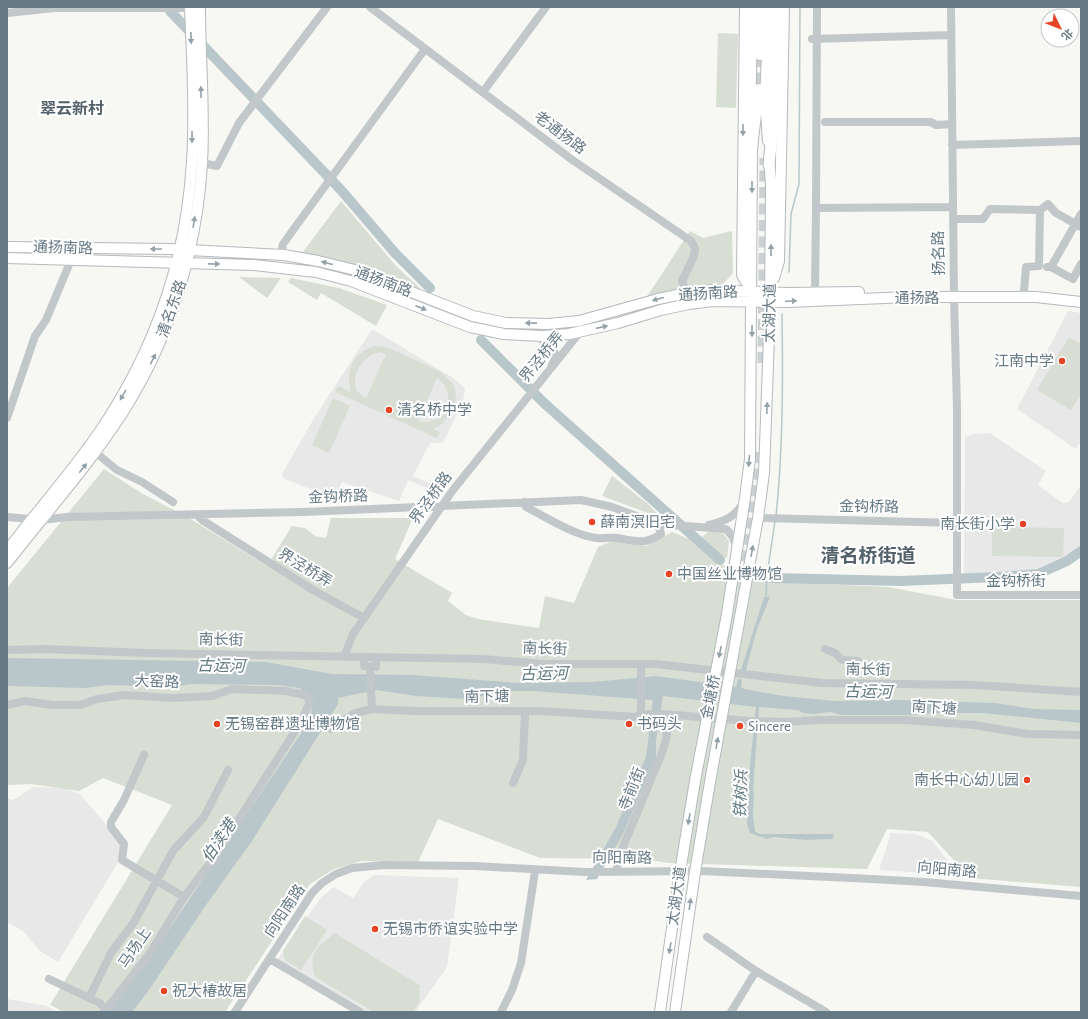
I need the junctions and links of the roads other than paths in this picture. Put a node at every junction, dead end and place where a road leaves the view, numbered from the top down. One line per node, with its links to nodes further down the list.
1 (194, 7): 13 (street); 24 (main road, 清名东路, one-way to 1); 34 (main road, 清名东路, one-way to 34)
2 (327, 7): 24 (street)
3 (370, 7): 16 (street, 老通扬路)
4 (546, 7): 17 (street)
5 (745, 7): 44 (main road, one-way to 44)
6 (752, 7): 23 (highway)
7 (761, 7): 23 (main road, 太湖大道)
8 (769, 7): 25 (main road, 太湖大道)
9 (777, 7): 25 (highway)
10 (784, 7): 20 (main road)
11 (817, 7): 15 (street)
12 (951, 7): 14 (street, 扬名路)
13 (7, 13)
14 (951, 35): 15 (street); 19 (street, 扬名路)
15 (815, 38): 28 (street)
16 (425, 49): 17 (street, 老通扬路); 36 (street)
17 (482, 92): 46 (street, 老通扬路)
18 (825, 122): 19 (street)
19 (952, 124): 22 (street, 扬名路)
20 (782, 128): 26 (main road); 50 (main road)
21 (1081, 141): 22 (street)
22 (952, 145): 27 (street, 扬名路)
23 (752, 148): 44 (main road, 太湖大道, one-way to 44)
24 (202, 163): 35 (main road, 清名东路, one-way to 24)
25 (769, 165): 26 (main road, 太湖大道)
26 (771, 185): 50 (main road, 太湖大道, one-way to 26)
27 (953, 207): 28 (street); 31 (street, 扬名路)
28 (816, 208): 47 (street)
29 (1040, 210): 31 (street); 32 (street); 42 (street)
30 (1081, 214): 32 (street)
31 (953, 219): 48 (street, 扬名路)
32 (1078, 226): 43 (street)
33 (7, 247): 34 (main road, 通扬南路, one-way to 33)
34 (178, 250): 35 (main road, 通扬南路); 39 (main road, 清名东路)
35 (189, 250): 36 (main road, 通扬南路); 40 (main road, 清名东路)
36 (281, 255): 46 (main road, 通扬南路, one-way to 36)
37 (7, 258): 38 (main road, 通扬南路)
38 (71, 260): 39 (main road, 通扬南路); 57 (street)
39 (175, 264): 40 (main road, 通扬南路); 66 (main road, 清名东路, one-way to 66)
40 (186, 264): 54 (main road, 通扬南路, one-way to 54); 58 (main road, 清名东路, one-way to 40)
41 (1081, 264): 43 (street)
42 (1039, 266): 43 (street); 45 (street)
43 (1051, 267)
44 (752, 291): 46 (main road, 通扬南路); 50 (main road, 通扬路); 51 (main road, 太湖大道)
45 (1024, 292): 48 (main road, 通扬路); 49 (main road, 通扬路)
46 (687, 293)
47 (815, 293): 48 (main road, 通扬路); 50 (main road, 通扬路)
48 (954, 295): 50 (main road, 通扬路, one-way to 48); 52 (main road, 通扬路); 68 (street, 扬名路)
49 (1081, 296)
50 (770, 297): 51 (main road, 通扬路); 65 (main road, 太湖大道, one-way to 50)
51 (752, 302): 53 (main road, 通扬南路, one-way to 51); 59 (main road, 太湖大道, one-way to 59)
52 (1081, 302)
53 (580, 332): 54 (main road, 通扬南路); 55 (street, 界泾桥弄)
54 (534, 336): 55 (street)
55 (550, 369): 56 (street, 界泾桥弄)
56 (526, 399): 62 (street, 界泾桥路)
57 (7, 418)
58 (95, 452): 60 (street); 67 (main road, 清名东路, one-way to 58)
59 (745, 498): 70 (street); 71 (main road, 太湖大道)
60 (173, 502)
61 (524, 502): 62 (street, 金钩桥路); 69 (street, 金钩桥路); 69 (street)
62 (440, 507): 63 (street, 金钩桥路); 77 (street, 界泾桥路)
63 (197, 515): 67 (street, 金钩桥路); 77 (street, 界泾桥弄)
64 (7, 517): 66 (street, 金钩桥路)
65 (758, 518): 68 (street, 金钩桥路); 101 (main road, 太湖大道, one-way to 65, bridge)
66 (30, 519): 67 (street, 金钩桥路); 72 (main road, 清名东路)
67 (41, 520): 73 (main road, 清名东路)
68 (957, 523): 74 (street, 扬名路)
69 (662, 525): 70 (street, 金钩桥路)
70 (700, 527): 71 (street, 金钩桥路)
71 (737, 550): 76 (main road, 太湖大道)
72 (7, 551)
73 (7, 563)
74 (957, 588): 75 (street, 金钩桥街)
75 (1081, 594)
76 (727, 614): 96 (main road, 金塘桥, one-way to 96, bridge)
77 (364, 618): 80 (street)
78 (825, 649): 82 (street)
79 (7, 650): 80 (street, 南长街)
80 (344, 658): 83 (street, 南长街)
81 (376, 658): 83 (street, 南长街); 83 (street); 84 (street, 南长街)
82 (858, 661)
83 (368, 664): 88 (street)
84 (641, 664): 85 (street, 南长街); 90 (street)
85 (1081, 692)
86 (306, 696): 87 (street, 大窑路); 104 (street, 马场上)
87 (7, 705)
88 (372, 709): 89 (street, 南下塘); 92 (street, 南下塘)
89 (525, 711): 90 (street, 南下塘); 97 (street)
90 (644, 712): 91 (street, 南下塘)
91 (666, 715): 93 (street, 南下塘); 99 (street, 寺前街)
92 (331, 729)
93 (1081, 735)
94 (144, 755): 102 (street)
95 (228, 770): 102 (street)
96 (695, 781): 100 (main road, 太湖大道, one-way to 100)
97 (513, 782)
98 (535, 871): 99 (street, 向阳南路); 106 (street, 向阳南路); 113 (street)
99 (613, 872): 100 (street, 向阳南路)
100 (680, 872): 101 (street, 向阳南路); 114 (main road, 太湖大道, one-way to 114)
101 (695, 872): 103 (street, 向阳南路); 115 (main road, 太湖大道, one-way to 101)
102 (156, 882): 104 (street); 109 (street)
103 (1081, 896)
104 (184, 897): 110 (street, 马场上)
105 (707, 937): 107 (street)
106 (270, 959): 111 (street, 向阳南路); 112 (street)
107 (756, 971): 116 (street); 117 (street)
108 (49, 979): 109 (street)
109 (89, 998): 110 (street)
110 (105, 1011)
111 (236, 1012)
112 (360, 1012)
113 (501, 1012)
114 (660, 1012)
115 (675, 1012)
116 (732, 1012)
117 (826, 1012)

